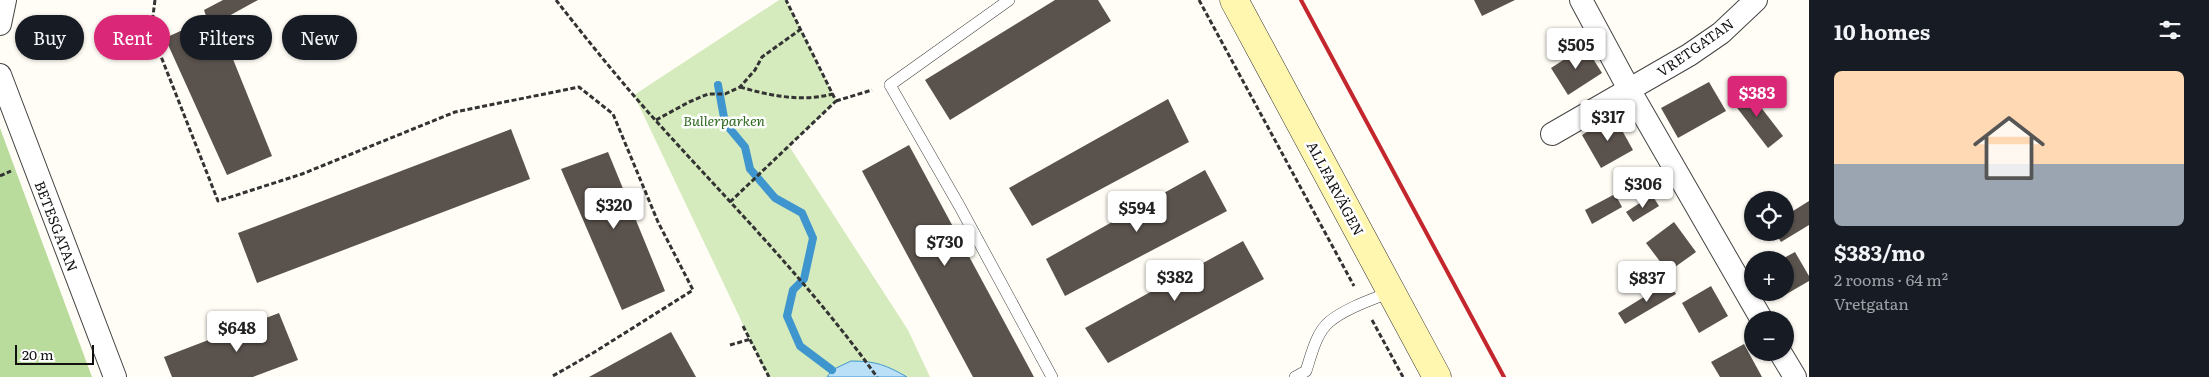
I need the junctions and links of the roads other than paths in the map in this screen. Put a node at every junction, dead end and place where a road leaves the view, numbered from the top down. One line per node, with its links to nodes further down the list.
1 (5, 0): 6 (street)
2 (1009, 0): 14 (lane)
3 (1234, 0): 10 (street, ALLFARVÄGEN)
4 (1581, 0): 8 (street)
5 (1756, 0): 8 (street, VRETGATAN)
6 (0, 24)
7 (0, 75): 13 (street, BETESGATAN)
8 (1630, 91): 9 (street, VRETGATAN); 11 (street)
9 (1552, 134)
10 (1391, 292): 15 (lane); 16 (street, ALLFARVÄGEN)
11 (1757, 311)
12 (1785, 361): 17 (street)
13 (115, 377)
14 (1052, 377)
15 (1295, 377)
16 (1437, 377)
17 (1795, 377)

